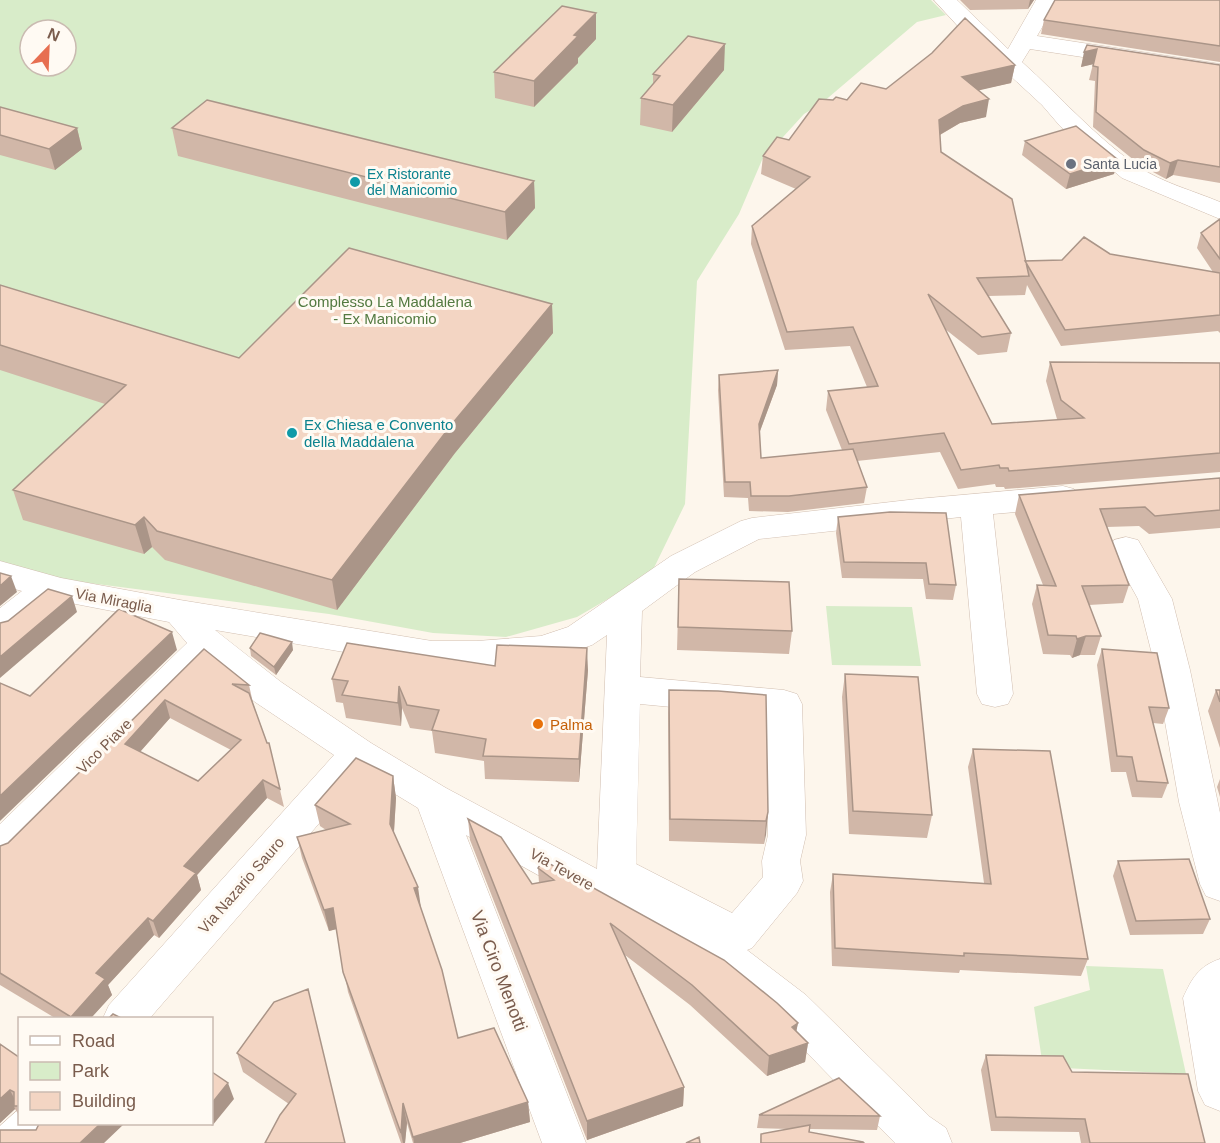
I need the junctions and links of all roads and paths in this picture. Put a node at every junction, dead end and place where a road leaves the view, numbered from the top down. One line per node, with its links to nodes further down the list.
1 (945, 0): 4 (street)
2 (1047, 0): 3 (street)
3 (1023, 41): 4 (street); 5 (street)
4 (1011, 63): 6 (street)
5 (1220, 71)
6 (1220, 211)
7 (1092, 495): 8 (street, Via Miraglia)
8 (976, 505): 12 (street, Via Miraglia); 17 (street)
9 (1126, 548): 21 (street)
10 (0, 573): 11 (street, Via Miraglia)
11 (49, 587): 13 (street, Via Miraglia); 14 (street)
12 (625, 606): 13 (street, Via Miraglia); 16 (street)
13 (180, 612): 15 (street, Via Tevere)
14 (0, 626)
15 (207, 644): 18 (street, Via Tevere); 20 (street, Vico Piave)
16 (622, 689): 16 (street)
17 (995, 694)
18 (358, 753): 19 (street, Via Tevere); 23 (street, Via Nazario Sauro)
19 (433, 799): 27 (street, Via Ciro Menotti); 28 (street, Via Tevere)
20 (0, 848)
21 (1220, 884)
22 (1220, 977): 24 (street)
23 (125, 1017)
24 (1220, 1091)
25 (31, 1125): 26 (street)
26 (14, 1143)
27 (564, 1143)
28 (930, 1143)

